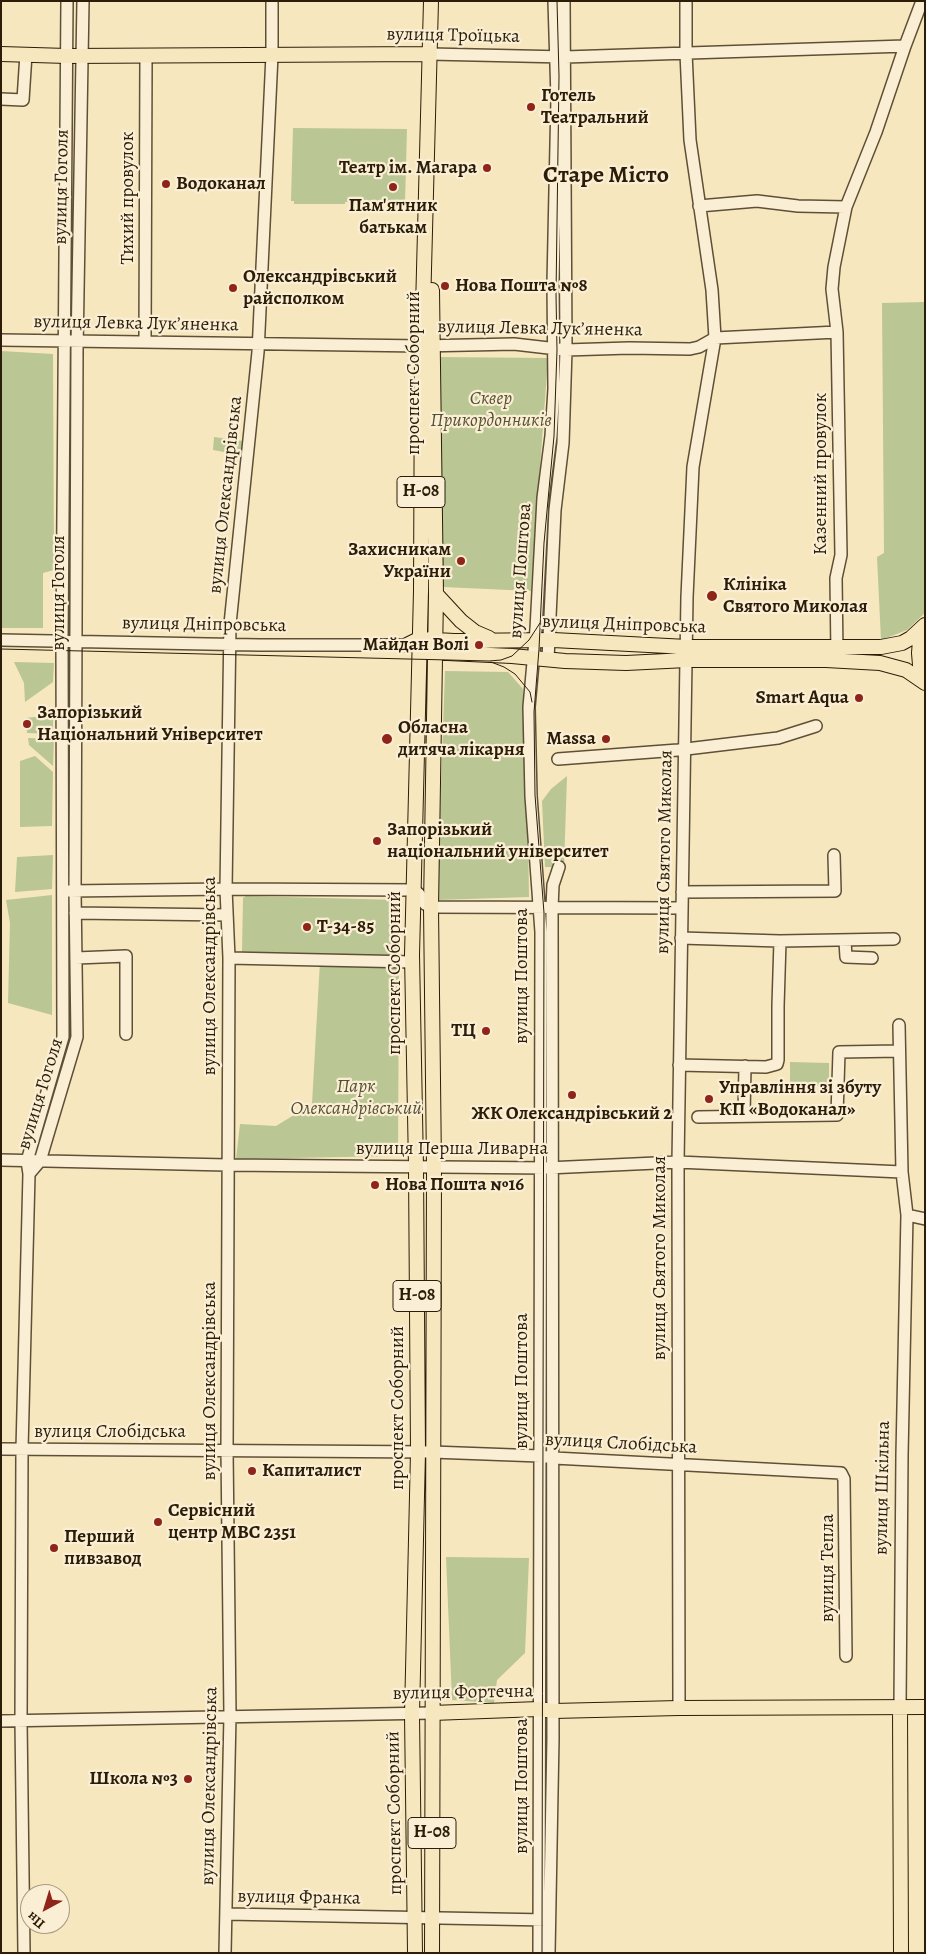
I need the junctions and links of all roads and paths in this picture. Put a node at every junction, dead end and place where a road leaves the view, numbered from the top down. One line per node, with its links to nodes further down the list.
1 (68, 1): 15 (street, вулиця Гоголя)
2 (83, 1): 16 (street, вулиця Гоголя)
3 (272, 1): 14 (street, вулиця Олександрівська)
4 (431, 1): 13 (main road, проспект Соборний / Н-08)
5 (554, 1): 18 (street, вулиця Поштова)
6 (564, 1): 18 (street, вулиця Поштова)
7 (686, 1): 10 (street, вулиця Святого Миколая)
8 (922, 1): 9 (street, Казенний провулок)
9 (904, 46): 10 (street, вулиця Троїцька); 21 (street, Казенний провулок)
10 (686, 53): 18 (street, вулиця Троїцька); 20 (street, вулиця Святого Миколая)
11 (1, 54): 12 (main road, вулиця Троїцька)
12 (26, 54): 15 (main road, вулиця Троїцька); 19 (street)
13 (430, 54): 14 (main road, вулиця Троїцька); 18 (street, вулиця Троїцька); 29 (main road, проспект Соборний / Н-08)
14 (272, 55): 17 (main road, вулиця Троїцька); 28 (street, вулиця Олександрівська)
15 (67, 56): 16 (main road, вулиця Троїцька); 25 (street, вулиця Гоголя)
16 (81, 56): 17 (main road, вулиця Троїцька); 26 (street, вулиця Гоголя)
17 (146, 56): 27 (street, Тихий провулок)
18 (560, 57): 30 (street, вулиця Поштова); 31 (street, вулиця Поштова)
19 (1, 100)
20 (699, 206): 21 (street); 23 (street, вулиця Святого Миколая)
21 (846, 207): 22 (street, Казенний провулок)
22 (837, 332): 23 (street, вулиця Левка Лукʼяненка); 42 (street, Казенний провулок)
23 (715, 338): 31 (street, вулиця Левка Лукʼяненка); 43 (street, вулиця Святого Миколая)
24 (1, 340): 25 (street, вулиця Левка Лукʼяненка)
25 (65, 340): 26 (street, вулиця Левка Лукʼяненка); 37 (street, вулиця Гоголя)
26 (77, 340): 27 (street, вулиця Левка Лукʼяненка); 38 (street, вулиця Гоголя)
27 (145, 341): 28 (street, вулиця Левка Лукʼяненка)
28 (259, 342): 29 (street, вулиця Левка Лукʼяненка); 39 (street, вулиця Олександрівська)
29 (427, 345): 30 (street, вулиця Левка Лукʼяненка); 32 (main road, проспект Соборний / Н-08); 40 (main road, проспект Соборний / Н-08)
30 (554, 349): 31 (street, вулиця Левка Лукʼяненка); 36 (street, вулиця Поштова)
31 (566, 350): 36 (street, вулиця Поштова)
32 (436, 594): 35 (main road); 41 (main road, проспект Соборний / Н-08)
33 (925, 626): 42 (main road, вулиця Дніпровська); 47 (main road)
34 (1, 640): 37 (street, вулиця Дніпровська)
35 (494, 640): 36 (main road, вулиця Дніпровська); 41 (main road, вулиця Дніпровська)
36 (542, 640): 43 (main road, вулиця Дніпровська); 44 (street, вулиця Поштова); 45 (street, вулиця Поштова)
37 (62, 641): 38 (street, вулиця Дніпровська); 56 (street, вулиця Гоголя)
38 (76, 642): 39 (street, вулиця Дніпровська); 57 (street, вулиця Гоголя)
39 (230, 644): 40 (street, вулиця Дніпровська); 54 (street, вулиця Олександрівська)
40 (415, 645): 41 (main road, вулиця Дніпровська); 55 (main road, проспект Соборний / Н-08)
41 (435, 646): 44 (main road, вулиця Дніпровська); 60 (main road, проспект Соборний / Н-08)
42 (838, 646): 43 (main road, вулиця Дніпровська); 46 (street, Казенний провулок)
43 (687, 653): 45 (main road, вулиця Дніпровська); 46 (main road, вулиця Дніпровська); 50 (street, вулиця Святого Миколая)
44 (533, 658): 45 (main road, вулиця Дніпровська); 59 (street, вулиця Поштова)
45 (548, 659)
46 (836, 660): 48 (main road, вулиця Дніпровська)
47 (925, 678)
48 (925, 683)
49 (816, 726): 50 (street)
50 (684, 750): 51 (street); 58 (street, вулиця Святого Миколая)
51 (558, 759)
52 (834, 855): 58 (street)
53 (559, 867): 61 (street, вулиця Поштова)
54 (226, 889): 55 (street); 57 (street); 64 (street, вулиця Олександрівська)
55 (414, 890): 60 (street); 72 (main road, проспект Соборний / Н-08)
56 (62, 891): 57 (street); 81 (street, вулиця Гоголя)
57 (75, 891): 63 (street, вулиця Гоголя)
58 (682, 892): 62 (street, вулиця Святого Миколая)
59 (539, 906): 60 (street); 61 (street); 87 (street, вулиця Поштова)
60 (432, 907): 86 (main road, проспект Соборний / Н-08)
61 (552, 908): 62 (street); 88 (street, вулиця Поштова)
62 (682, 908): 65 (street, вулиця Святого Миколая)
63 (75, 913): 64 (street); 69 (street, вулиця Гоголя)
64 (227, 915): 70 (street, вулиця Олександрівська)
65 (681, 938): 67 (street); 76 (street, вулиця Святого Миколая)
66 (894, 939): 68 (street)
67 (780, 941): 68 (street); 77 (street)
68 (845, 941): 71 (street)
69 (76, 958): 74 (street); 82 (street, вулиця Гоголя)
70 (229, 958): 72 (street); 84 (street, вулиця Олександрівська)
71 (872, 958)
72 (412, 962): 85 (main road, проспект Соборний / Н-08)
73 (899, 1025): 75 (street, вулиця Шкільна)
74 (126, 1034)
75 (899, 1051): 78 (street); 89 (street, вулиця Шкільна)
76 (679, 1065): 77 (street); 83 (street, вулиця Святого Миколая)
77 (745, 1066): 78 (street)
78 (744, 1115): 79 (street)
79 (698, 1117)
80 (1, 1160): 81 (street, вулиця Перша Ливарна)
81 (27, 1161): 82 (street, вулиця Перша Ливарна); 90 (street, вулиця Гоголя)
82 (40, 1161): 84 (street, вулиця Перша Ливарна); 90 (street, вулиця Гоголя)
83 (678, 1162): 88 (street, вулиця Перша Ливарна); 89 (street, вулиця Перша Ливарна); 100 (street, вулиця Святого Миколая)
84 (227, 1165): 85 (street, вулиця Перша Ливарна); 95 (street, вулиця Олександрівська)
85 (416, 1167): 86 (street, вулиця Перша Ливарна); 96 (main road, проспект Соборний / Н-08)
86 (434, 1167): 87 (street, вулиця Перша Ливарна); 97 (main road, проспект Соборний / Н-08)
87 (539, 1167): 88 (street, вулиця Перша Ливарна); 98 (street, вулиця Поштова)
88 (552, 1167): 99 (street, вулиця Поштова)
89 (902, 1172): 91 (street, вулиця Шкільна)
90 (29, 1174): 94 (street, вулиця Гоголя)
91 (907, 1215): 92 (street); 103 (street, вулиця Шкільна)
92 (925, 1219)
93 (1, 1449): 94 (street, вулиця Слобідська)
94 (22, 1449): 95 (street, вулиця Слобідська); 110 (street, вулиця Гоголя)
95 (227, 1450): 96 (street, вулиця Слобідська); 109 (street, вулиця Олександрівська)
96 (418, 1452): 97 (street, вулиця Слобідська); 108 (main road, проспект Соборний / Н-08)
97 (432, 1452): 98 (street, вулиця Слобідська); 107 (main road, проспект Соборний / Н-08)
98 (540, 1456): 99 (street, вулиця Слобідська); 106 (street, вулиця Поштова)
99 (554, 1458): 100 (street, вулиця Слобідська); 106 (street, вулиця Поштова)
100 (678, 1465): 101 (street, вулиця Слобідська); 105 (street, вулиця Святого Миколая)
101 (844, 1479): 102 (street, вулиця Тепла)
102 (846, 1656)
103 (900, 1706): 104 (main road, вулиця Фортечна); 105 (main road, вулиця Фортечна); 122 (main road, вулиця Шкільна)
104 (925, 1707)
105 (679, 1708): 106 (main road, вулиця Фортечна)
106 (546, 1710): 107 (main road, вулиця Фортечна); 115 (street, вулиця Поштова)
107 (432, 1712): 108 (street, вулиця Фортечна); 114 (main road, проспект Соборний / Н-08)
108 (412, 1714): 109 (street, вулиця Фортечна); 113 (main road, проспект Соборний / Н-08)
109 (230, 1715): 110 (street, вулиця Фортечна); 112 (street, вулиця Олександрівська)
110 (21, 1721): 111 (street, вулиця Фортечна); 116 (street, вулиця Гоголя)
111 (1, 1722)
112 (226, 1914): 113 (street, вулиця Франка); 117 (street, вулиця Олександрівська)
113 (415, 1918): 114 (street, вулиця Франка); 118 (main road, проспект Соборний / Н-08)
114 (433, 1918): 115 (street, вулиця Франка); 119 (main road, проспект Соборний / Н-08)
115 (545, 1920): 120 (street, вулиця Поштова); 121 (street, вулиця Поштова)
116 (24, 1953)
117 (225, 1953)
118 (415, 1953)
119 (432, 1953)
120 (539, 1953)
121 (549, 1953)
122 (901, 1953)

